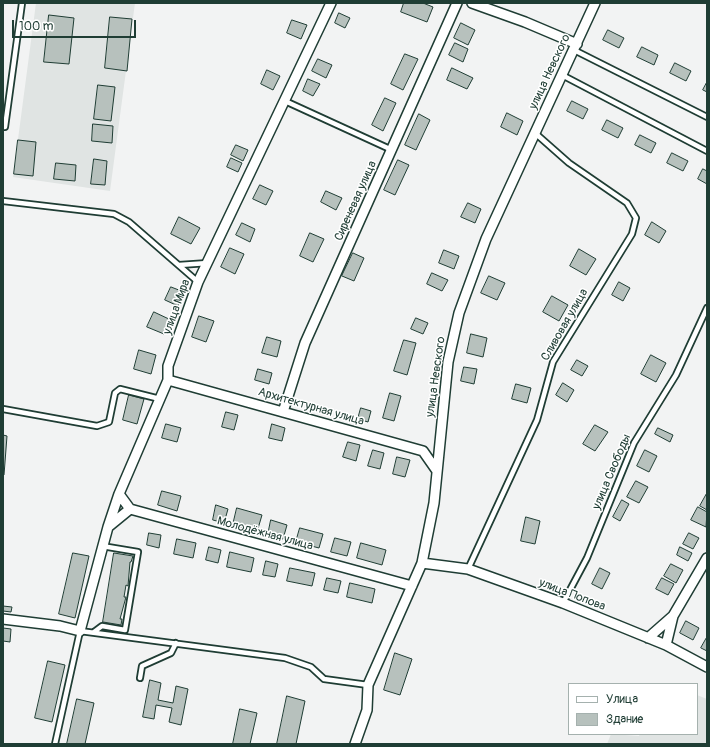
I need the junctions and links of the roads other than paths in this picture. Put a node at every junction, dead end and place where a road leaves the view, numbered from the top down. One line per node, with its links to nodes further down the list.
1 (22, 3): 10 (lane)
2 (331, 3): 8 (street, улица Мира)
3 (457, 3): 12 (street, Сиреневая улица)
4 (472, 3): 6 (street)
5 (595, 3): 6 (street, улица Невского)
6 (575, 47): 7 (street, улица Невского); 9 (lane)
7 (562, 75): 11 (street, улица Невского); 13 (lane)
8 (284, 101): 12 (lane); 15 (street, улица Мира)
9 (707, 117)
10 (3, 127)
11 (535, 133): 23 (street, улица Невского); 30 (lane, Сливовая улица)
12 (392, 150): 22 (street, Сиреневая улица)
13 (707, 150)
14 (3, 201): 16 (lane)
15 (208, 263): 16 (lane); 17 (street, улица Мира)
16 (179, 265): 17 (lane)
17 (198, 282): 19 (street, улица Мира)
18 (707, 308): 32 (lane, улица Свободы)
19 (168, 380): 20 (street, улица Мира); 22 (street, Архитектурная улица)
20 (160, 399): 21 (lane); 24 (street, улица Мира)
21 (3, 409)
22 (283, 412): 23 (street, Архитектурная улица)
23 (437, 471): 29 (street, улица Невского)
24 (119, 494): 25 (street); 26 (street, улица Мира)
25 (130, 509): 26 (street); 31 (street, Молодёжная улица)
26 (108, 527): 27 (street, улица Мира)
27 (102, 546): 35 (street, улица Мира); 36 (lane)
28 (707, 558): 33 (street)
29 (422, 563): 30 (street, улица Попова); 31 (street, улица Невского)
30 (468, 569): 32 (street, улица Попова)
31 (412, 586): 42 (street, улица Невского)
32 (563, 603): 37 (street, улица Попова)
33 (673, 616): 37 (street); 39 (street)
34 (3, 619): 35 (street)
35 (80, 631): 36 (lane); 43 (lane)
36 (94, 632): 38 (lane)
37 (648, 638): 39 (street, улица Попова)
38 (176, 643): 41 (lane); 42 (lane)
39 (666, 645): 40 (street, улица Попова)
40 (707, 667)
41 (140, 678)
42 (368, 685): 44 (street, улица Невского)
43 (55, 744)
44 (355, 744)

